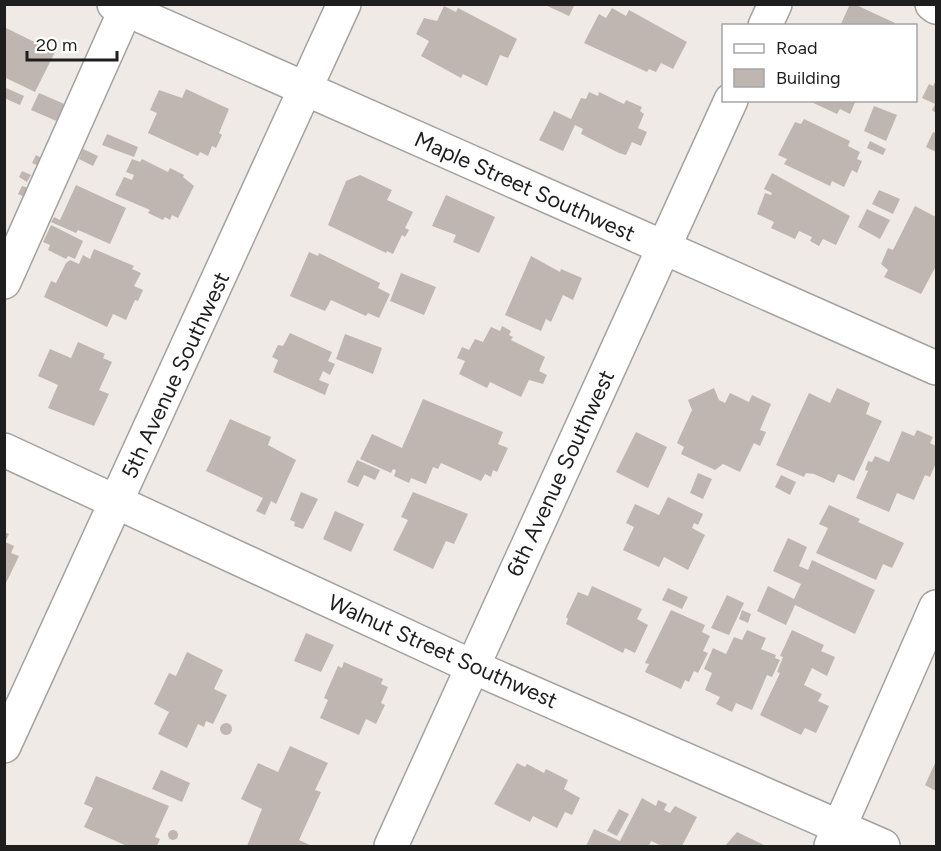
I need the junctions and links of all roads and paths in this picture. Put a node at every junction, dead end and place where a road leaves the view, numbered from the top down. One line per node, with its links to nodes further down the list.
1 (344, 4): 7 (street, 5th Avenue Southwest)
2 (775, 4): 6 (street)
3 (932, 4): 5 (street)
4 (122, 6): 7 (street, Maple Street Southwest); 10 (street)
5 (936, 7)
6 (766, 24)
7 (306, 90): 9 (street, Maple Street Southwest); 13 (street, 5th Avenue Southwest)
8 (730, 102): 9 (street, 6th Avenue Southwest)
9 (664, 247): 11 (street, Maple Street Southwest); 15 (street, 6th Avenue Southwest)
10 (4, 282)
11 (936, 368)
12 (4, 450): 13 (street, Walnut Street Southwest)
13 (117, 501): 15 (street, Walnut Street Southwest); 16 (street, 5th Avenue Southwest)
14 (936, 607): 17 (street)
15 (471, 666): 17 (street, Walnut Street Southwest); 18 (street, 6th Avenue Southwest)
16 (4, 746)
17 (835, 837): 19 (street, Walnut Street Southwest)
18 (391, 846)
19 (883, 846)

